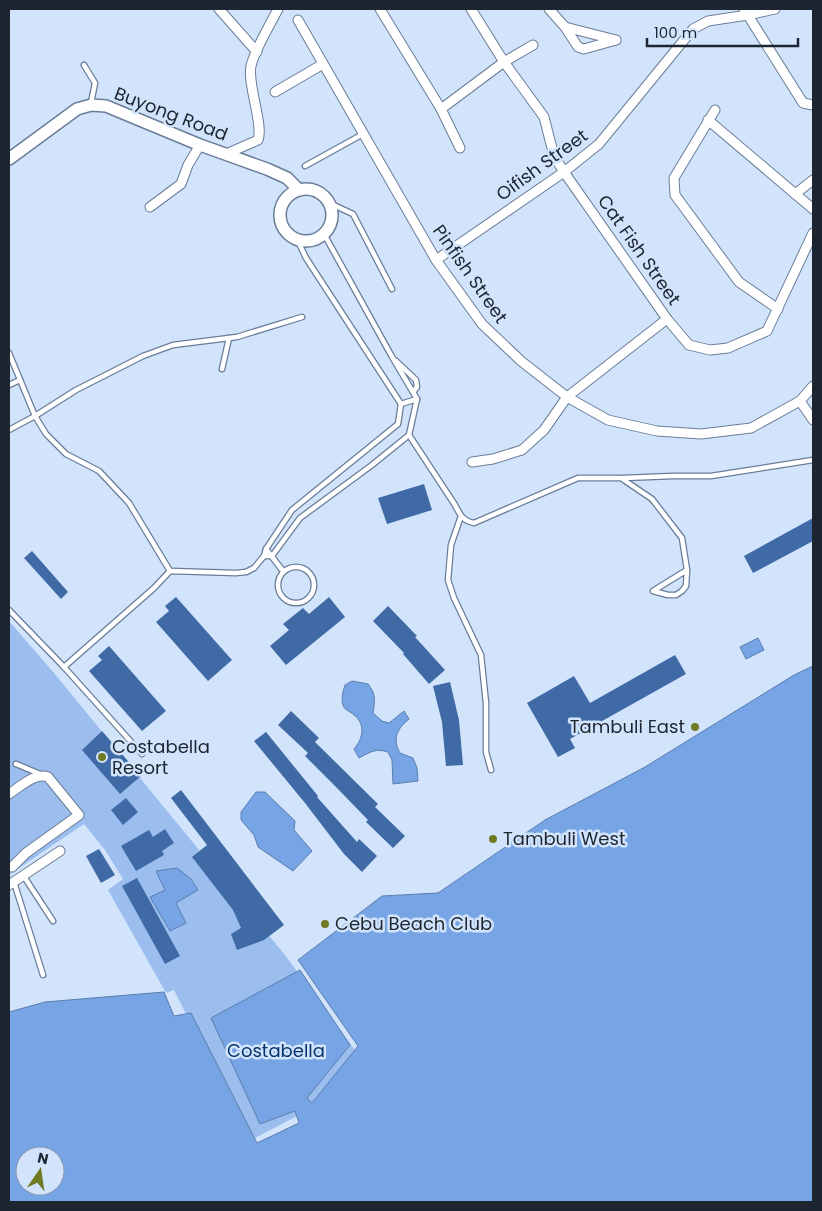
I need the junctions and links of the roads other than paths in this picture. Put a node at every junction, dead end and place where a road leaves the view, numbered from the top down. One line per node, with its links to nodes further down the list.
1 (219, 9): 11 (street)
2 (278, 9): 11 (street)
3 (380, 9): 18 (street)
4 (471, 9): 12 (street, Cat Fish Street)
5 (549, 9): 9 (street)
6 (775, 9): 7 (street, Oifish Street)
7 (746, 12): 17 (street); 27 (street, Oifish Street)
8 (298, 20): 13 (street, Pinfish Street)
9 (565, 28): 9 (street)
10 (533, 45): 12 (street)
11 (257, 52): 24 (street)
12 (504, 62): 18 (street); 27 (street, Cat Fish Street)
13 (323, 64): 15 (street); 21 (street, Pinfish Street)
14 (84, 65): 16 (lane)
15 (275, 92)
16 (91, 104): 22 (street, Buyong Road); 25 (street, Buyong Road)
17 (813, 105)
18 (441, 109): 23 (street)
19 (715, 110): 20 (street)
20 (708, 120): 30 (street); 39 (street)
21 (363, 133): 26 (lane); 37 (street, Pinfish Street)
22 (200, 145): 24 (street, Buyong Road); 32 (street)
23 (460, 148)
24 (226, 154): 29 (street, Buyong Road)
25 (9, 159)
26 (305, 166)
27 (564, 172): 37 (street, Oifish Street); 41 (street, Cat Fish Street)
28 (813, 180): 30 (street)
29 (299, 190): 31 (street); 36 (street)
30 (796, 194): 33 (street)
31 (329, 203): 35 (street); 38 (lane)
32 (150, 207)
33 (813, 209)
34 (813, 233): 39 (street, Cat Fish Street)
35 (324, 234): 36 (street); 44 (lane)
36 (297, 239): 53 (lane)
37 (436, 260): 50 (street, Pinfish Street)
38 (392, 289)
39 (778, 309): 41 (street, Cat Fish Street)
40 (302, 317): 42 (lane)
41 (667, 319): 50 (street)
42 (229, 338): 45 (lane); 54 (lane)
43 (9, 353): 46 (lane)
44 (391, 355): 49 (lane); 49 (lane)
45 (222, 369)
46 (20, 380): 47 (lane); 54 (lane)
47 (9, 386)
48 (813, 386): 52 (street, Pinfish Street)
49 (413, 392): 51 (lane)
50 (567, 397): 52 (street, Pinfish Street); 59 (street)
51 (417, 399): 53 (lane); 57 (lane)
52 (800, 401): 55 (street)
53 (401, 404): 61 (lane)
54 (35, 416): 56 (lane); 70 (lane)
55 (813, 420)
56 (9, 430)
57 (409, 434): 62 (lane); 63 (lane)
58 (813, 460): 60 (lane)
59 (472, 462)
60 (621, 478): 62 (lane); 69 (lane)
61 (292, 510): 63 (lane); 64 (lane)
62 (461, 516): 76 (lane)
63 (300, 518): 65 (lane)
64 (281, 525): 65 (lane); 66 (lane)
65 (289, 532): 68 (lane)
66 (266, 548): 67 (lane); 68 (lane)
67 (264, 556): 68 (lane); 70 (lane)
68 (272, 556): 71 (lane)
69 (687, 570): 69 (lane)
70 (170, 571): 73 (lane)
71 (283, 571): 71 (lane)
72 (9, 610): 73 (lane)
73 (64, 667): 74 (lane)
74 (142, 754)
75 (16, 764): 77 (lane)
76 (491, 770)
77 (42, 775): 78 (street); 80 (street)
78 (9, 794)
79 (60, 851): 81 (street)
80 (12, 867)
81 (23, 875): 82 (street); 83 (lane)
82 (11, 884): 84 (lane)
83 (52, 921)
84 (43, 975)

